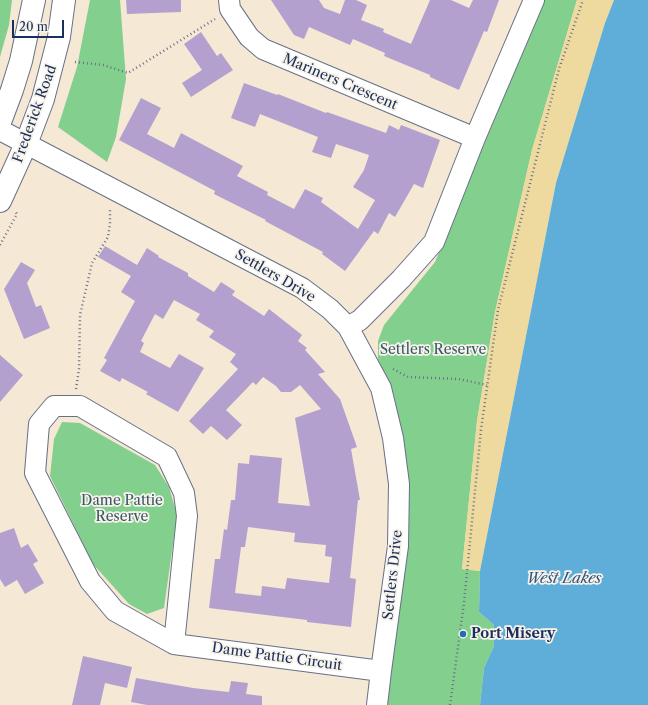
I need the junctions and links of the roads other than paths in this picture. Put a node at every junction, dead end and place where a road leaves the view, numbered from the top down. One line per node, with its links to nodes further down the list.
1 (34, 0): 5 (main road)
2 (64, 0): 8 (main road, Frederick Road)
3 (534, 0): 7 (street)
4 (230, 4): 7 (street, Mariners Crescent)
5 (0, 122)
6 (0, 130): 8 (street, Settlers Drive)
7 (475, 138): 10 (street)
8 (26, 144): 9 (main road, Frederick Road); 10 (street, Settlers Drive)
9 (0, 201)
10 (348, 327): 12 (street, Settlers Drive)
11 (174, 644): 11 (street, Dame Pattie Circuit); 12 (street, Dame Pattie Circuit)
12 (381, 671): 13 (street, Settlers Drive)
13 (377, 705)

